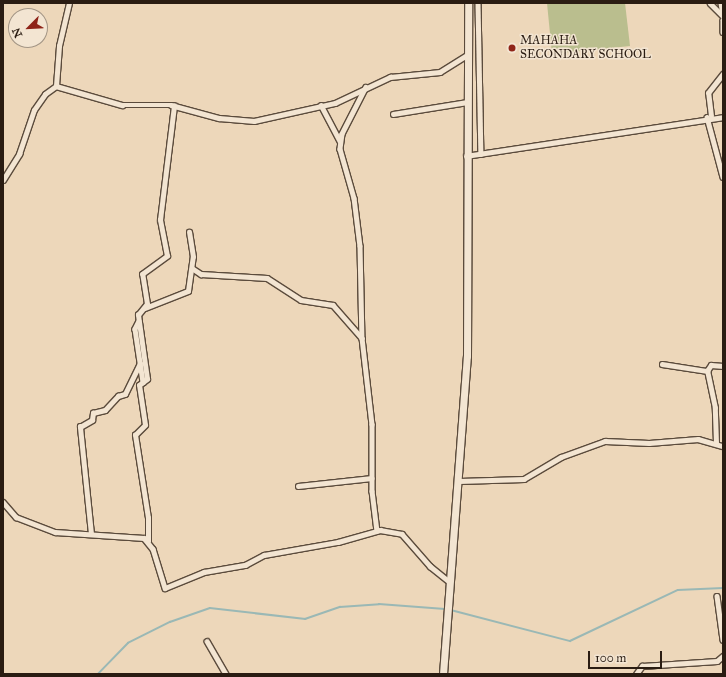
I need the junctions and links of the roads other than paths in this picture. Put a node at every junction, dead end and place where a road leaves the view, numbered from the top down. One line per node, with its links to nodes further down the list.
1 (69, 3): 11 (street)
2 (468, 3): 9 (main road)
3 (478, 3): 20 (street)
4 (710, 3): 6 (street)
5 (721, 3): 6 (street)
6 (723, 15)
7 (723, 20): 8 (street)
8 (723, 32)
9 (467, 56): 12 (street); 13 (main road)
10 (723, 74): 17 (street)
11 (56, 86): 15 (street); 23 (street)
12 (366, 86): 14 (street); 19 (street)
13 (466, 102): 16 (street); 21 (main road)
14 (321, 105): 15 (street); 19 (street)
15 (174, 106): 26 (street)
16 (393, 114)
17 (709, 116): 18 (street); 20 (street); 22 (street)
18 (723, 117)
19 (340, 141): 28 (street)
20 (481, 154): 21 (street)
21 (466, 156): 37 (main road)
22 (723, 177)
23 (3, 180)
24 (189, 232): 25 (street)
25 (192, 268): 26 (street); 28 (street)
26 (145, 308): 27 (street)
27 (139, 321): 29 (street); 33 (street)
28 (362, 338): 36 (street)
29 (140, 363): 33 (street); 41 (street)
30 (662, 364): 32 (street)
31 (723, 366): 32 (street)
32 (707, 371): 34 (street)
33 (143, 382): 42 (street)
34 (716, 444): 35 (street); 37 (street)
35 (723, 446)
36 (372, 478): 38 (street); 40 (street)
37 (459, 481): 43 (main road)
38 (298, 486)
39 (3, 502): 41 (street)
40 (377, 531): 42 (street); 43 (street)
41 (91, 534): 42 (street)
42 (148, 541)
43 (450, 582): 49 (main road)
44 (717, 596): 45 (street)
45 (723, 640)
46 (208, 641): 48 (street)
47 (723, 656): 50 (street)
48 (226, 674)
49 (443, 674)
50 (636, 674)

